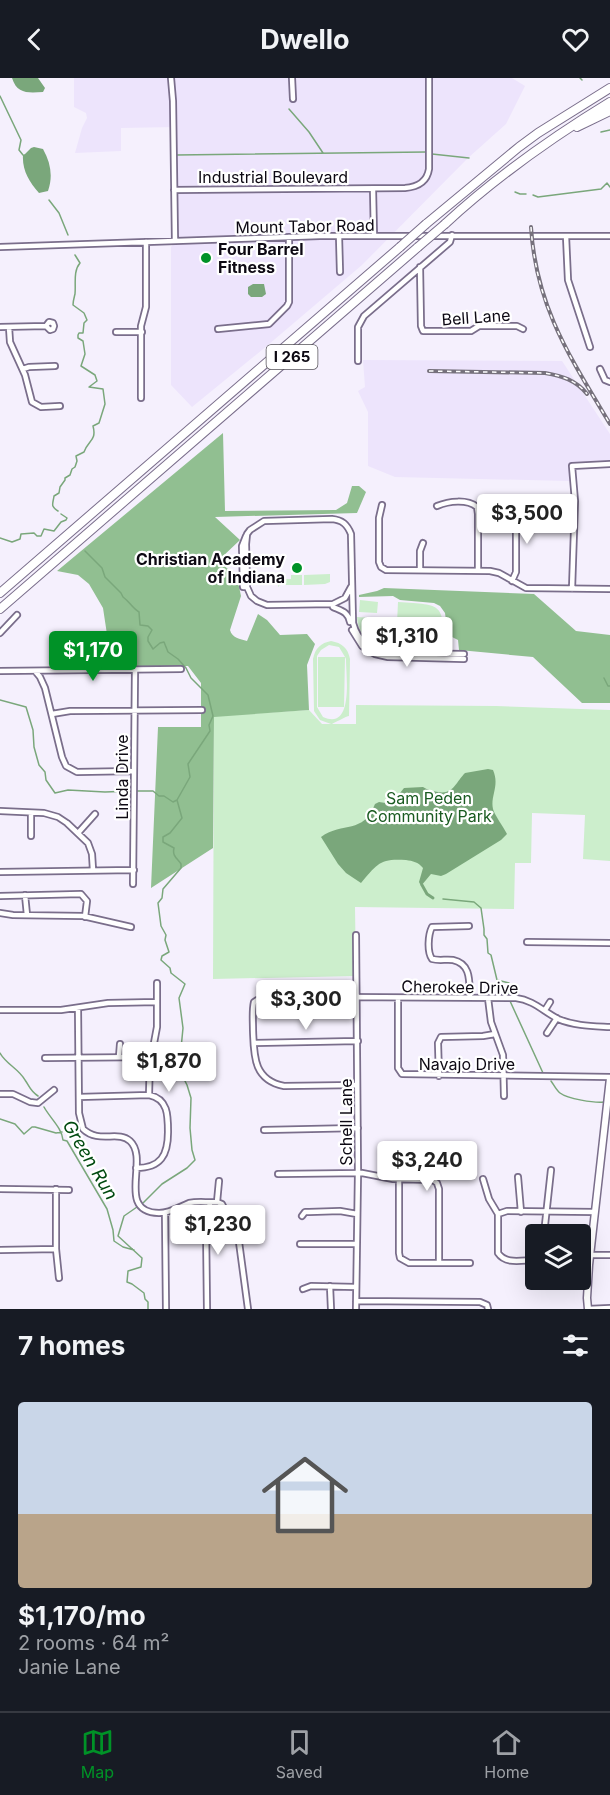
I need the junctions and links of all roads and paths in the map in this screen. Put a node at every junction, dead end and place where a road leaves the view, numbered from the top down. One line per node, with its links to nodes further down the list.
1 (171, 78): 12 (street)
2 (292, 78): 6 (street)
3 (429, 78): 11 (street, Industrial Boulevard)
4 (610, 82): 9 (highway)
5 (610, 88): 9 (highway, I 265)
6 (293, 99)
7 (610, 102): 10 (highway, I 265)
8 (610, 111): 10 (highway)
9 (558, 121): 49 (highway, I 265, bridge)
10 (539, 148): 51 (highway, I 265, bridge)
11 (373, 189): 12 (street, Industrial Boulevard); 14 (street)
12 (174, 190): 19 (street)
13 (339, 236): 14 (street, Mount Tabor Road); 18 (street, Mount Tabor Road); 23 (street)
14 (374, 236): 15 (street, Mount Tabor Road)
15 (452, 236): 16 (street, Mount Tabor Road); 22 (street)
16 (566, 236): 17 (street, Mount Tabor Road); 30 (street)
17 (610, 236)
18 (289, 237): 19 (street, Mount Tabor Road); 26 (street)
19 (175, 241): 20 (street, Mount Tabor Road)
20 (146, 242): 21 (street, Mount Tabor Road); 29 (street)
21 (0, 247)
22 (420, 267): 27 (street, Bell Lane); 31 (street)
23 (340, 272)
24 (46, 326): 25 (street)
25 (3, 327): 33 (street)
26 (218, 328)
27 (523, 329)
28 (116, 332): 29 (street)
29 (142, 332): 36 (street)
30 (590, 346)
31 (358, 361)
32 (55, 366): 33 (street)
33 (23, 369): 37 (street)
34 (600, 369): 35 (street)
35 (610, 382)
36 (141, 398)
37 (60, 406)
38 (610, 464): 47 (street)
39 (516, 502): 45 (street)
40 (382, 505): 43 (street)
41 (437, 506): 44 (street)
42 (423, 543): 43 (street)
43 (420, 570): 44 (street)
44 (478, 571): 45 (street)
45 (512, 581): 47 (street)
46 (351, 587): 50 (street); 50 (street); 53 (street)
47 (572, 589): 48 (street)
48 (610, 590)
49 (0, 593)
50 (336, 605): 53 (street); 53 (street)
51 (0, 609)
52 (17, 615): 54 (street)
53 (352, 616)
54 (0, 633)
55 (181, 669): 56 (street)
56 (135, 670): 58 (street); 59 (street, Linda Drive)
57 (0, 671): 58 (street)
58 (35, 671): 61 (street)
59 (134, 710): 60 (street); 61 (street); 62 (street, Linda Drive)
60 (202, 710)
61 (52, 714): 62 (street)
62 (134, 771): 69 (street, Linda Drive)
63 (0, 811): 64 (street)
64 (31, 813): 66 (street); 67 (street)
65 (95, 814): 66 (street)
66 (78, 833): 68 (street)
67 (31, 836)
68 (93, 870): 69 (street); 70 (street)
69 (134, 870): 71 (street, Linda Drive)
70 (0, 872)
71 (133, 884)
72 (25, 895): 73 (street); 75 (street); 76 (street)
73 (0, 896)
74 (0, 913): 75 (street)
75 (27, 915): 76 (street)
76 (85, 917): 78 (street)
77 (469, 926): 85 (street)
78 (131, 927)
79 (356, 934): 83 (street, Schell Lane)
80 (527, 942): 81 (street)
81 (610, 943)
82 (157, 983): 87 (street)
83 (358, 997): 84 (street, Cherokee Drive); 96 (street, Schell Lane); 97 (street, Cherokee Drive)
84 (398, 998): 85 (street, Cherokee Drive); 104 (street, Navajo Drive)
85 (470, 998): 86 (street, Cherokee Drive)
86 (488, 998): 91 (street, Cherokee Drive); 95 (street)
87 (157, 1002): 89 (street); 100 (street)
88 (550, 1002): 91 (street)
89 (78, 1008): 90 (street); 102 (street)
90 (0, 1010)
91 (545, 1010): 92 (street, Cherokee Drive)
92 (557, 1018): 93 (street, Cherokee Drive); 94 (street)
93 (610, 1027)
94 (547, 1033)
95 (495, 1034): 104 (street); 105 (street)
96 (358, 1041): 97 (street); 108 (street, Schell Lane)
97 (254, 1043): 108 (street)
98 (120, 1044): 99 (street)
99 (119, 1057): 100 (street); 102 (street)
100 (150, 1057): 111 (street)
101 (45, 1058): 102 (street)
102 (77, 1058): 113 (street)
103 (584, 1070): 106 (street)
104 (439, 1076): 105 (street, Navajo Drive)
105 (505, 1076): 106 (street, Navajo Drive); 112 (street)
106 (584, 1077): 107 (street, Navajo Drive)
107 (610, 1077): 131 (main road)
108 (357, 1085): 114 (street, Schell Lane)
109 (54, 1090): 110 (street)
110 (0, 1094)
111 (149, 1095): 113 (street); 116 (street)
112 (504, 1096)
113 (79, 1097): 116 (street)
114 (358, 1128): 115 (street); 118 (street, Schell Lane)
115 (264, 1130)
116 (136, 1168): 132 (street)
117 (551, 1170): 130 (street)
118 (358, 1173): 119 (street); 121 (street); 133 (street, Schell Lane)
119 (278, 1174)
120 (518, 1177): 129 (street)
121 (399, 1179): 145 (street); 145 (street)
122 (483, 1179): 134 (street)
123 (219, 1180): 127 (street)
124 (0, 1189): 125 (street)
125 (56, 1190): 126 (street); 139 (street)
126 (69, 1190)
127 (217, 1202): 128 (street); 156 (street)
128 (210, 1203): 132 (street); 155 (street)
129 (521, 1212): 130 (street); 134 (street)
130 (546, 1212): 131 (street); 136 (street)
131 (596, 1212): 141 (main road)
132 (165, 1213): 154 (street)
133 (357, 1214): 135 (street); 138 (street, Schell Lane)
134 (498, 1214): 144 (street)
135 (302, 1216)
136 (545, 1224)
137 (300, 1244): 138 (street)
138 (356, 1244): 149 (street, Schell Lane)
139 (56, 1249): 140 (street); 147 (street)
140 (0, 1250)
141 (591, 1250)
142 (610, 1255): 143 (street)
143 (591, 1258)
144 (525, 1260)
145 (438, 1263): 146 (street)
146 (470, 1263)
147 (59, 1278)
148 (330, 1286): 149 (street); 150 (street); 157 (street)
149 (356, 1287): 152 (street, Schell Lane)
150 (303, 1289)
151 (587, 1290): 160 (main road)
152 (356, 1301): 158 (street, Schell Lane); 159 (street)
153 (610, 1308): 160 (street)
154 (166, 1309)
155 (207, 1309)
156 (248, 1309)
157 (331, 1309)
158 (356, 1309)
159 (488, 1309)
160 (588, 1309)

